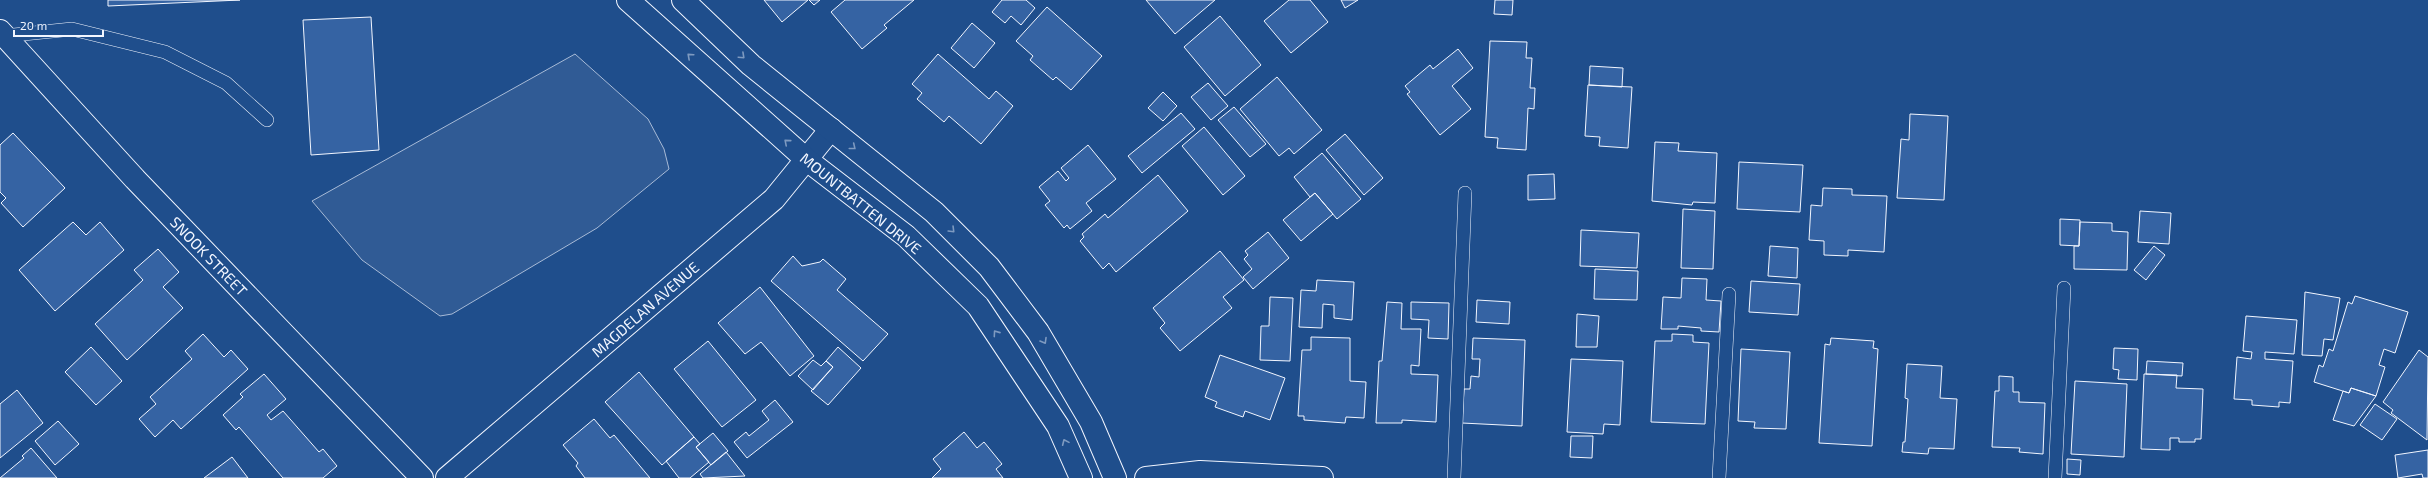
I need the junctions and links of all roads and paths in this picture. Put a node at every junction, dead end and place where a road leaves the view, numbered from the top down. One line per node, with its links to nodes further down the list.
1 (628, 0): 6 (main road, MOUNTBATTEN DRIVE, one-way to 1)
2 (683, 0): 5 (main road, one-way to 5)
3 (2, 34): 4 (lane); 10 (main road, SNOOK STREET)
4 (267, 120)
5 (832, 129): 6 (main road, MAGDELAN AVENUE); 13 (main road, one-way to 13)
6 (807, 160): 11 (main road, MAGDELAN AVENUE); 12 (main road, MOUNTBATTEN DRIVE, one-way to 6)
7 (1465, 192): 16 (lane)
8 (2064, 288): 18 (lane)
9 (1729, 294): 17 (lane)
10 (422, 478)
11 (447, 478)
12 (1081, 478)
13 (1115, 478)
14 (1146, 478): 15 (main road)
15 (1322, 478)
16 (1454, 478)
17 (1719, 478)
18 (2055, 478)

